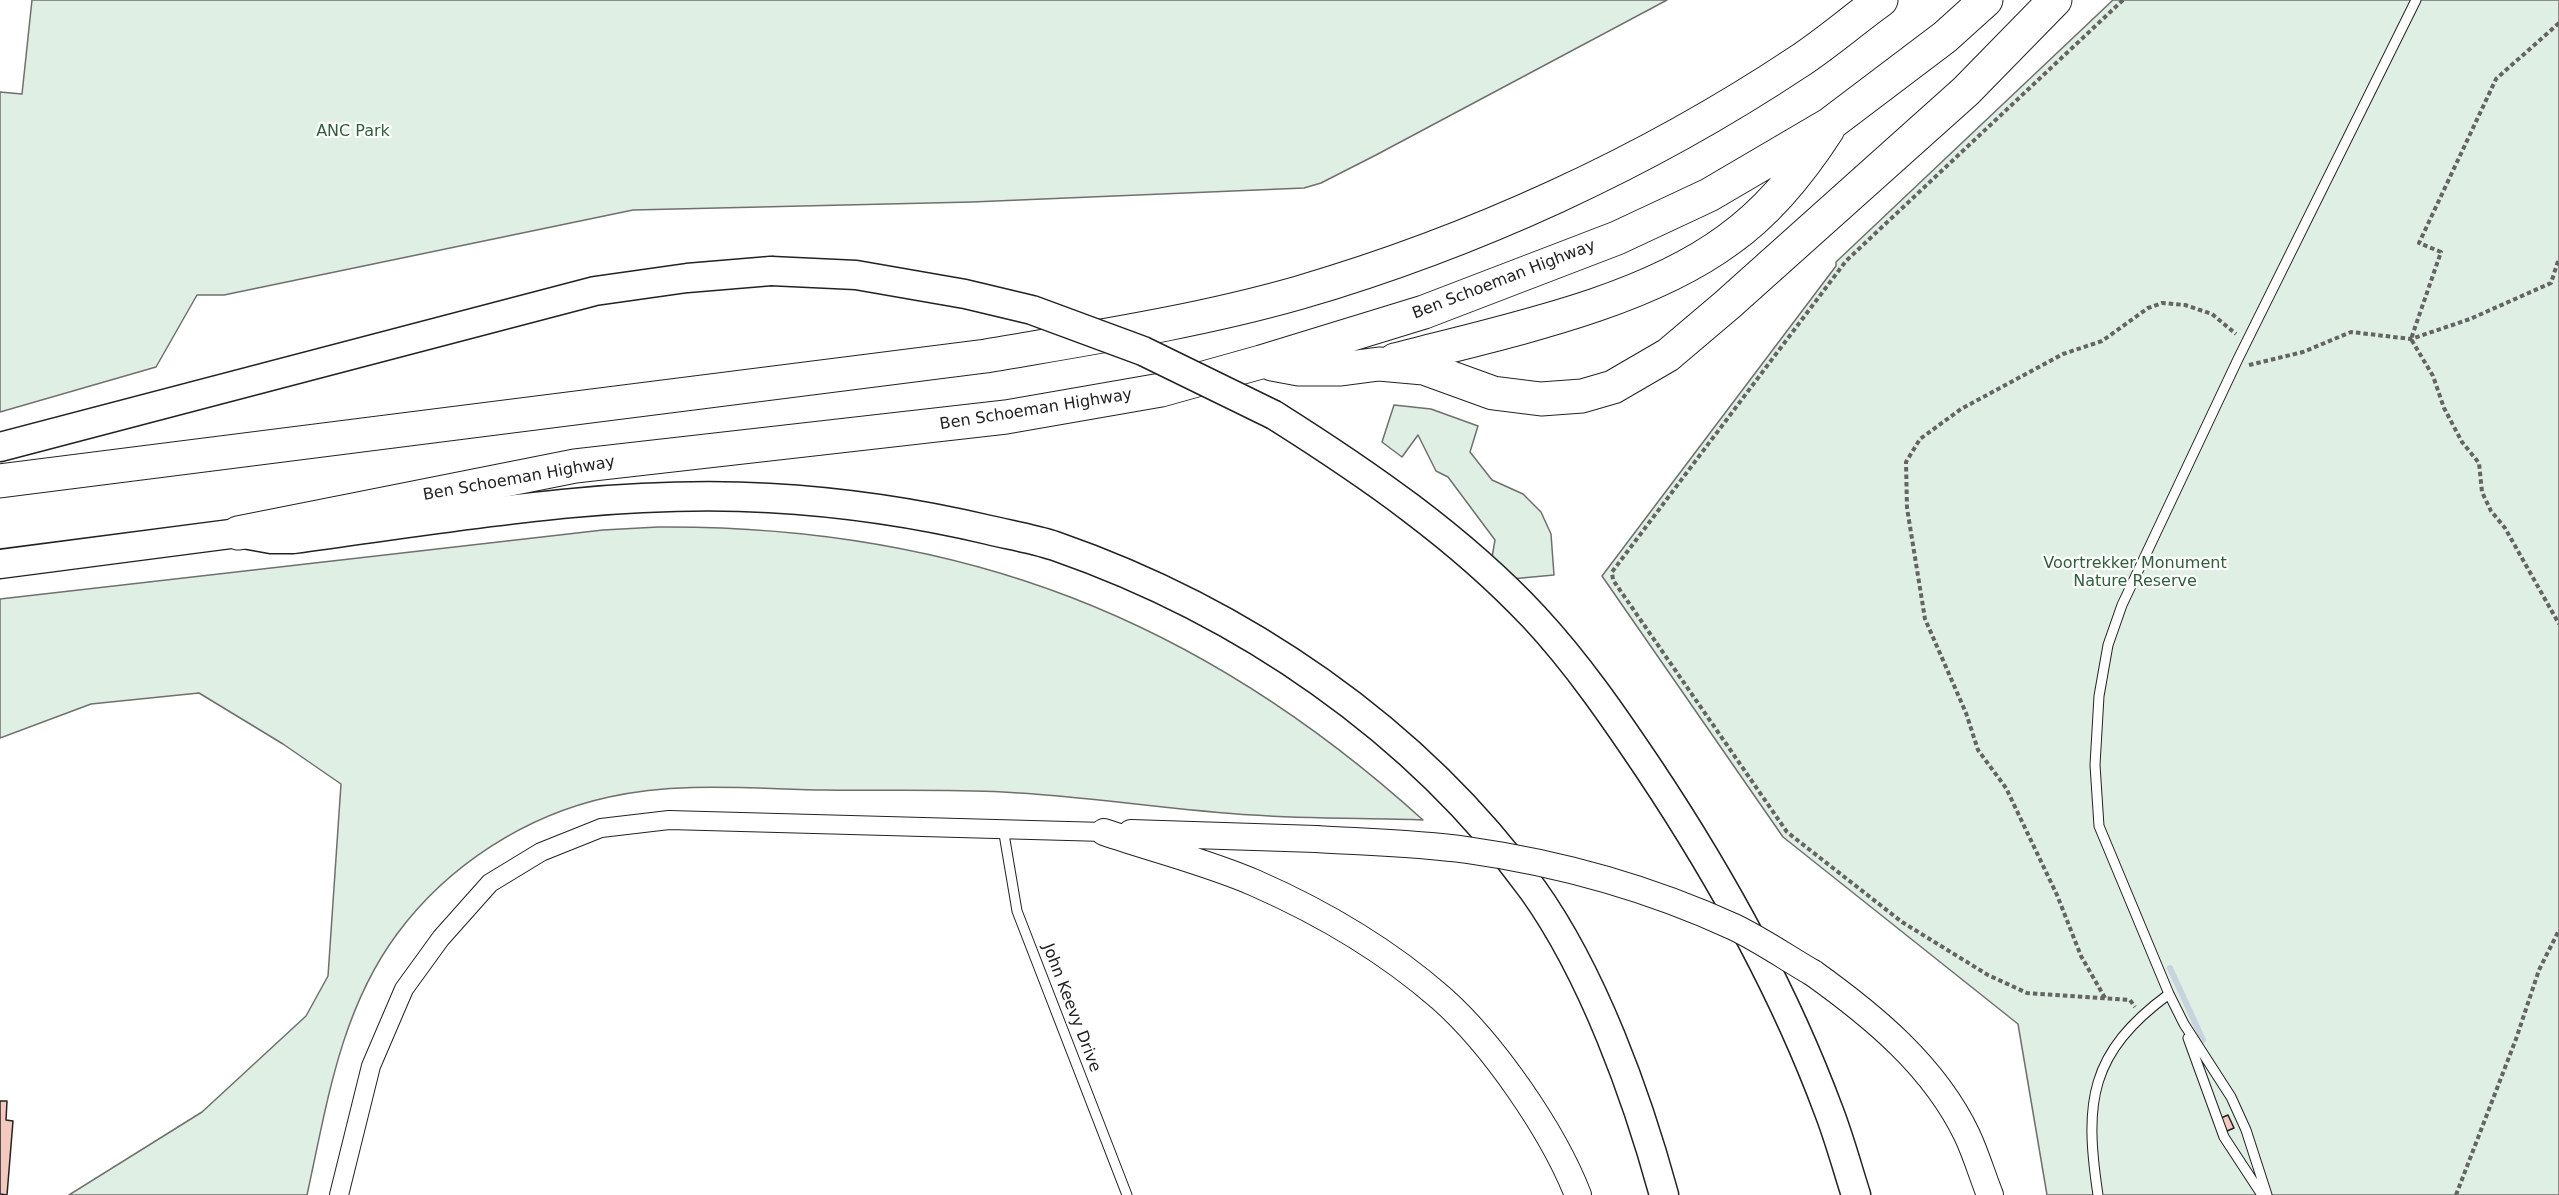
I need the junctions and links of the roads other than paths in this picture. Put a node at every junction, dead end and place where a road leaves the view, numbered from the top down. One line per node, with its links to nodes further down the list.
1 (1881, 0): 9 (highway)
2 (1986, 0): 5 (highway, Ben Schoeman Highway)
3 (2055, 0): 7 (highway)
4 (2416, 0): 14 (lane)
5 (1830, 124): 6 (highway, Ben Schoeman Highway); 7 (highway)
6 (1261, 362): 7 (highway); 10 (highway, Ben Schoeman Highway)
7 (1379, 364)
8 (0, 447): 20 (main road, bridge)
9 (0, 481)
10 (238, 533): 11 (main road, Ben Schoeman Highway); 19 (main road)
11 (0, 564)
12 (1003, 828): 13 (street); 16 (street); 17 (lane, John Keevy Drive)
13 (1104, 832): 18 (main road); 21 (main road, bridge)
14 (2169, 994): 15 (lane); 22 (lane)
15 (2184, 1024): 23 (lane); 24 (lane)
16 (339, 1195)
17 (1127, 1195)
18 (1578, 1195)
19 (1664, 1195)
20 (1856, 1195)
21 (1990, 1195)
22 (2098, 1195)
23 (2262, 1195)
24 (2267, 1195)

